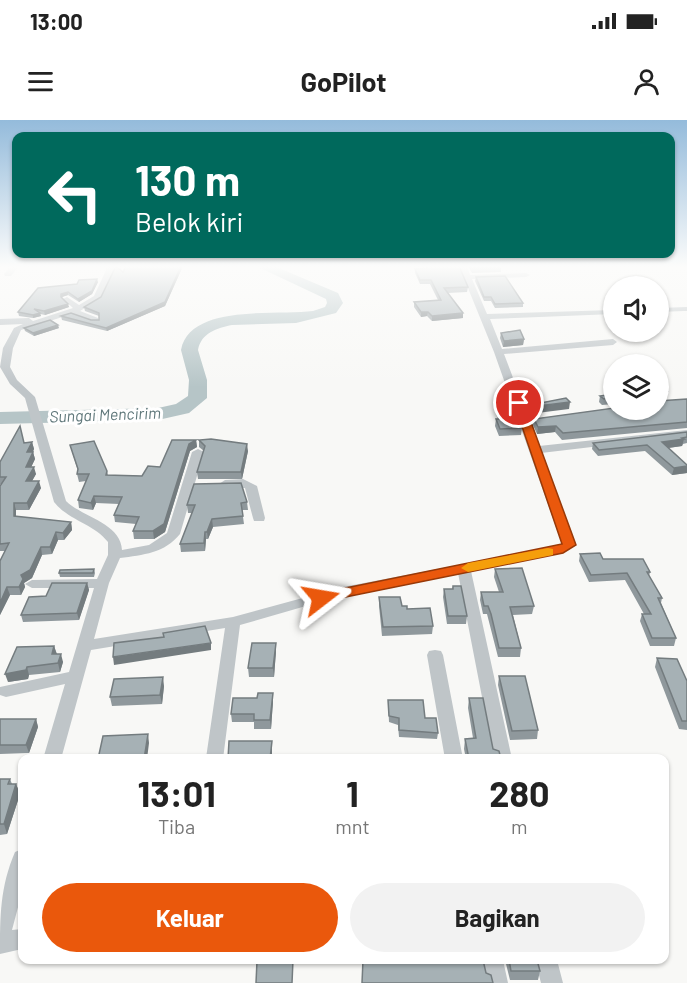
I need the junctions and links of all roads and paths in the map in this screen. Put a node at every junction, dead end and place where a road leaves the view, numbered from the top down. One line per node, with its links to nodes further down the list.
1 (73, 306): 5 (street)
2 (82, 306): 5 (street)
3 (479, 306): 8 (street)
4 (684, 309): 6 (street)
5 (76, 310): 9 (street); 10 (street)
6 (669, 310)
7 (603, 312): 8 (street)
8 (483, 317): 13 (street)
9 (95, 320)
10 (34, 321): 11 (street); 19 (street)
11 (0, 322)
12 (613, 342): 13 (street)
13 (499, 352): 15 (street)
14 (685, 433): 15 (street)
15 (536, 450): 20 (street)
16 (198, 452): 17 (street)
17 (200, 484): 18 (street); 19 (street)
18 (259, 518)
19 (115, 555): 21 (street)
20 (464, 568): 23 (street); 31 (street)
21 (102, 583): 22 (street); 24 (street)
22 (32, 584)
23 (232, 622): 24 (street); 29 (street)
24 (85, 646): 26 (street)
25 (435, 655): 30 (street)
26 (75, 676): 27 (street); 28 (street)
27 (6, 691)
28 (52, 754)
29 (216, 754)
30 (453, 754)
31 (502, 754)
32 (18, 872): 33 (street)
33 (0, 933)
34 (18, 940): 35 (street)
35 (0, 943)
36 (493, 964): 38 (street)
37 (547, 964): 39 (street)
38 (497, 983)
39 (552, 983)

